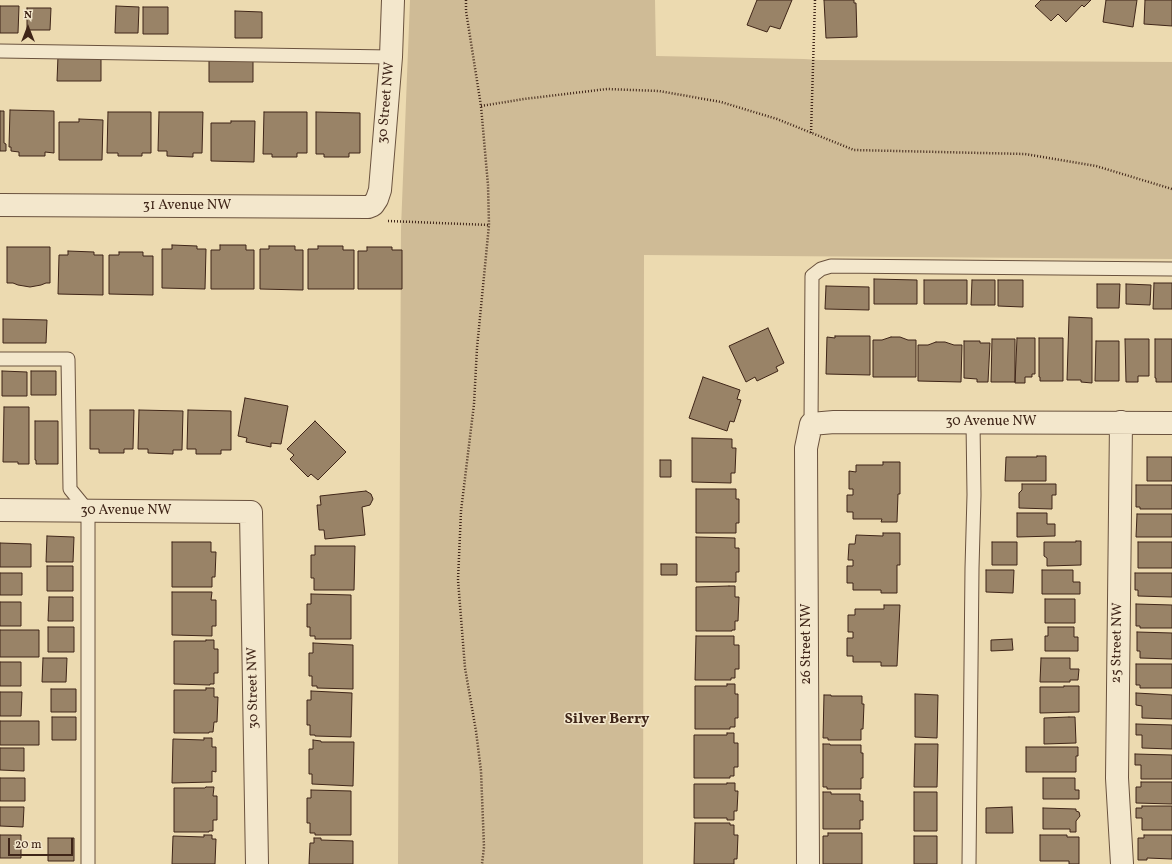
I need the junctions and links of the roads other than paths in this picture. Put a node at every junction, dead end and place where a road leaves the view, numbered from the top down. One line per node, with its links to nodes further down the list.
1 (393, 0): 3 (street, 30 Street NW)
2 (0, 51): 3 (lane)
3 (391, 57): 5 (street, 30 Street NW)
4 (0, 205): 5 (street, 31 Avenue NW)
5 (373, 205)
6 (1172, 269): 11 (lane)
7 (0, 359): 13 (lane)
8 (973, 422): 9 (street, 30 Avenue NW); 11 (street, 30 Avenue NW); 18 (lane)
9 (1121, 422): 10 (street, 30 Avenue NW); 19 (street, 25 Street NW)
10 (1172, 423)
11 (811, 424): 17 (street, 26 Street NW)
12 (0, 510): 13 (street, 30 Avenue NW)
13 (88, 511): 14 (street, 30 Avenue NW); 15 (lane)
14 (251, 512): 16 (street, 30 Street NW)
15 (88, 864)
16 (257, 864)
17 (808, 864)
18 (969, 864)
19 (1122, 864)

